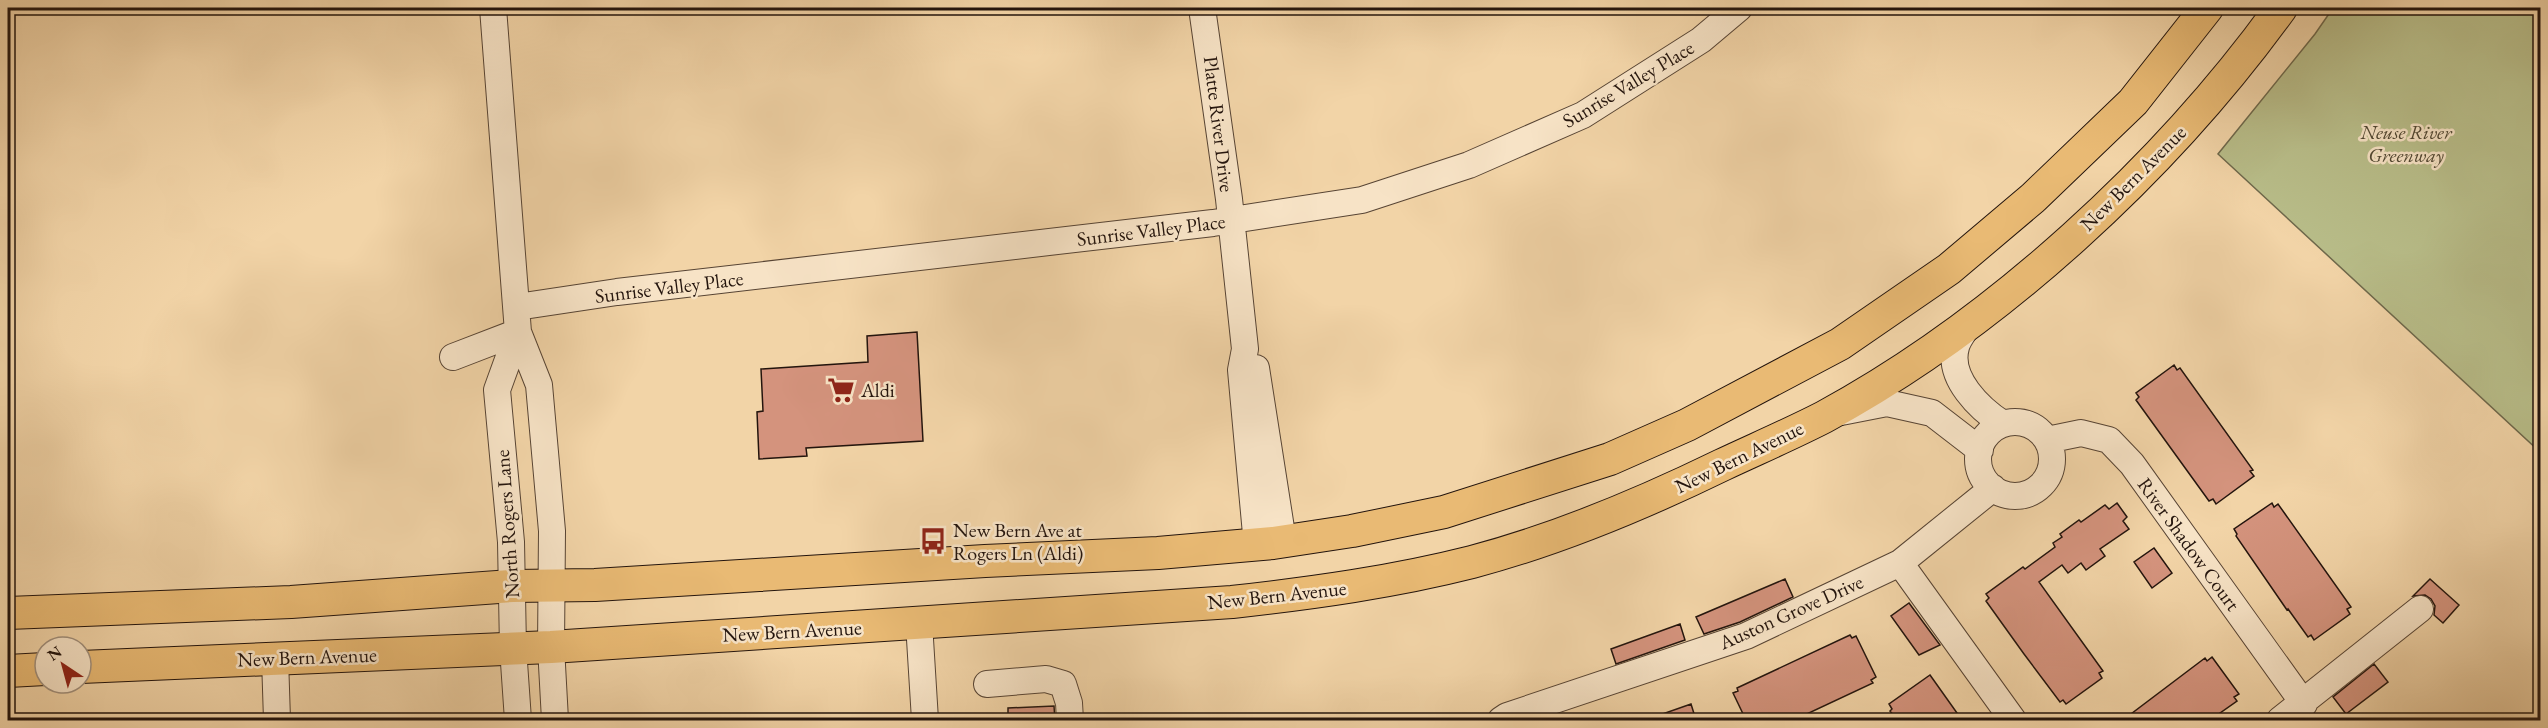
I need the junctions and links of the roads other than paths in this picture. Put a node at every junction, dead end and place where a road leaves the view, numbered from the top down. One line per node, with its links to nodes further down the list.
1 (493, 8): 7 (street, North Rogers Lane)
2 (1202, 8): 6 (street, Platte River Drive)
3 (1739, 8): 6 (street, Sunrise Valley Place)
4 (2207, 8): 16 (main road)
5 (2281, 8): 8 (main road, New Bern Avenue)
6 (1232, 220): 7 (street, Sunrise Valley Place); 16 (street, Platte River Drive)
7 (517, 306): 9 (street, North Rogers Lane)
8 (1972, 320): 11 (main road, New Bern Avenue); 12 (street)
9 (518, 332): 10 (street); 18 (street, North Rogers Lane); 19 (street, North Rogers Lane)
10 (453, 357)
11 (1824, 417): 14 (street); 22 (main road, New Bern Avenue)
12 (2003, 424): 13 (street); 14 (street)
13 (2047, 440): 15 (street); 30 (street, River Shadow Court)
14 (1980, 450): 15 (street)
15 (1993, 488): 17 (street, Auston Grove Drive)
16 (1270, 543): 18 (main road)
17 (1900, 563): 36 (street, Auston Grove Drive); 37 (street)
18 (550, 585): 19 (main road); 23 (street, North Rogers Lane)
19 (512, 586): 21 (main road); 24 (street, North Rogers Lane)
20 (2420, 609): 30 (street)
21 (8, 614)
22 (919, 623): 23 (main road, New Bern Avenue); 34 (street)
23 (551, 647): 24 (main road, New Bern Avenue); 33 (street, North Rogers Lane)
24 (513, 648): 25 (main road, New Bern Avenue); 32 (street, North Rogers Lane)
25 (275, 658): 26 (main road, New Bern Avenue); 31 (street)
26 (93, 667)
27 (33, 670): 28 (main road)
28 (8, 671)
29 (987, 684): 35 (street)
30 (2304, 704): 38 (street)
31 (277, 720)
32 (518, 720)
33 (555, 720)
34 (925, 720)
35 (1070, 720)
36 (1501, 720)
37 (2013, 720)
38 (2280, 720)

